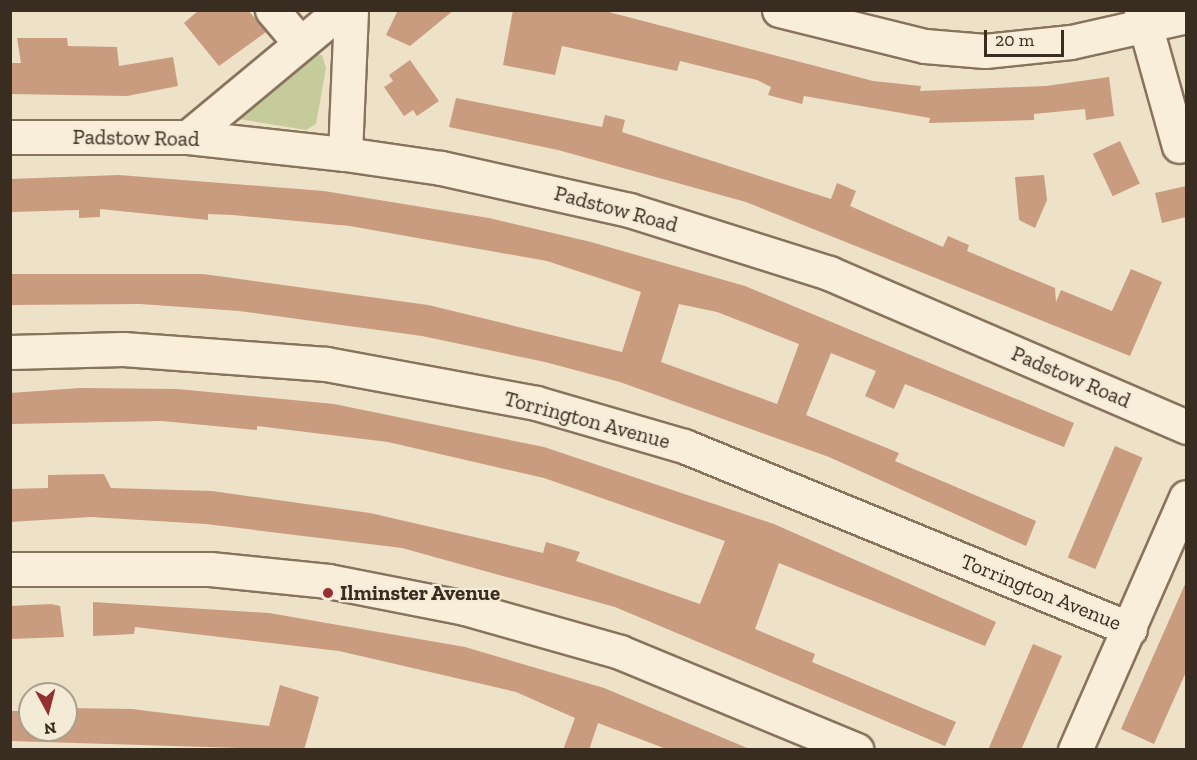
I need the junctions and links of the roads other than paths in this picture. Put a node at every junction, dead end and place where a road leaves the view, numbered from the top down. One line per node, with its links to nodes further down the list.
1 (272, 10): 8 (street)
2 (341, 10): 8 (street)
3 (351, 10): 12 (street)
4 (779, 10): 6 (street)
5 (1186, 16): 7 (street)
6 (828, 17): 7 (street)
7 (1143, 19): 11 (street)
8 (300, 43): 10 (street)
9 (10, 137): 10 (street, Padstow Road)
10 (188, 137): 12 (street, Padstow Road)
11 (1179, 146)
12 (345, 154): 14 (street, Padstow Road)
13 (10, 352): 17 (street, Torrington Avenue)
14 (1186, 427)
15 (1186, 496): 17 (street)
16 (10, 569): 18 (street)
17 (1130, 629): 19 (street)
18 (857, 750)
19 (1075, 750)

